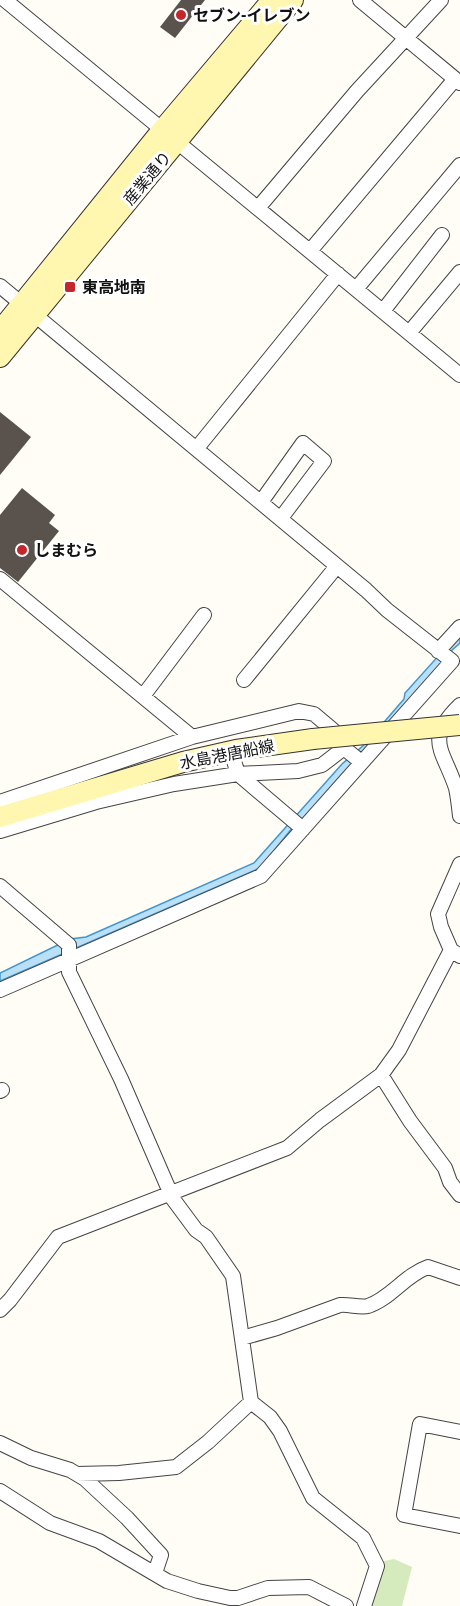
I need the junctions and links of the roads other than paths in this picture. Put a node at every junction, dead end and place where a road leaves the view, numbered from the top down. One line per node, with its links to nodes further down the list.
1 (5, 0): 8 (street)
2 (272, 0): 8 (street, 産業通り)
3 (293, 0): 8 (street, 産業通り)
4 (360, 0): 6 (street)
5 (441, 0): 6 (street)
6 (407, 39): 7 (street); 10 (street)
7 (458, 81): 12 (street)
8 (170, 135): 10 (street); 17 (street, 産業通り)
9 (460, 165): 16 (street)
10 (258, 208): 12 (street)
11 (442, 235): 18 (street)
12 (310, 251): 14 (street)
13 (460, 272): 20 (street)
14 (338, 274): 16 (street); 23 (street)
15 (0, 286): 17 (street)
16 (356, 289): 18 (street)
17 (28, 309): 19 (street, 産業通り); 21 (street, 産業通り); 23 (street)
18 (383, 311): 20 (street)
19 (0, 331)
20 (409, 333): 22 (street)
21 (0, 357)
22 (460, 375)
23 (197, 448): 24 (street)
24 (261, 502): 25 (street); 25 (street)
25 (280, 518): 26 (street)
26 (337, 566): 30 (street); 32 (street)
27 (0, 579): 33 (street)
28 (204, 615): 33 (street)
29 (460, 627): 30 (street)
30 (438, 651): 31 (street)
31 (456, 664): 38 (street)
32 (244, 680)
33 (143, 696): 36 (street)
34 (460, 705): 41 (street)
35 (460, 725): 42 (street, 水島港唐船線, bridge)
36 (192, 737): 37 (street); 40 (street)
37 (344, 748): 38 (street); 39 (street)
38 (361, 762): 43 (street)
39 (236, 768): 43 (street); 44 (street)
40 (0, 802)
41 (460, 816)
42 (0, 817)
43 (303, 829): 48 (street)
44 (0, 831)
45 (460, 864): 47 (street)
46 (0, 886): 48 (street)
47 (455, 953): 50 (street)
48 (70, 958): 49 (street); 51 (street)
49 (0, 990)
50 (381, 1075): 51 (street); 52 (street)
51 (172, 1192): 54 (street); 55 (street)
52 (460, 1195)
53 (460, 1278): 55 (street)
54 (0, 1310)
55 (242, 1338): 56 (street)
56 (251, 1402): 59 (street); 64 (street)
57 (460, 1432): 61 (street)
58 (0, 1443): 59 (street)
59 (77, 1474): 62 (street)
60 (0, 1491): 62 (street)
61 (460, 1526)
62 (155, 1574): 63 (street)
63 (346, 1606)
64 (364, 1606)

